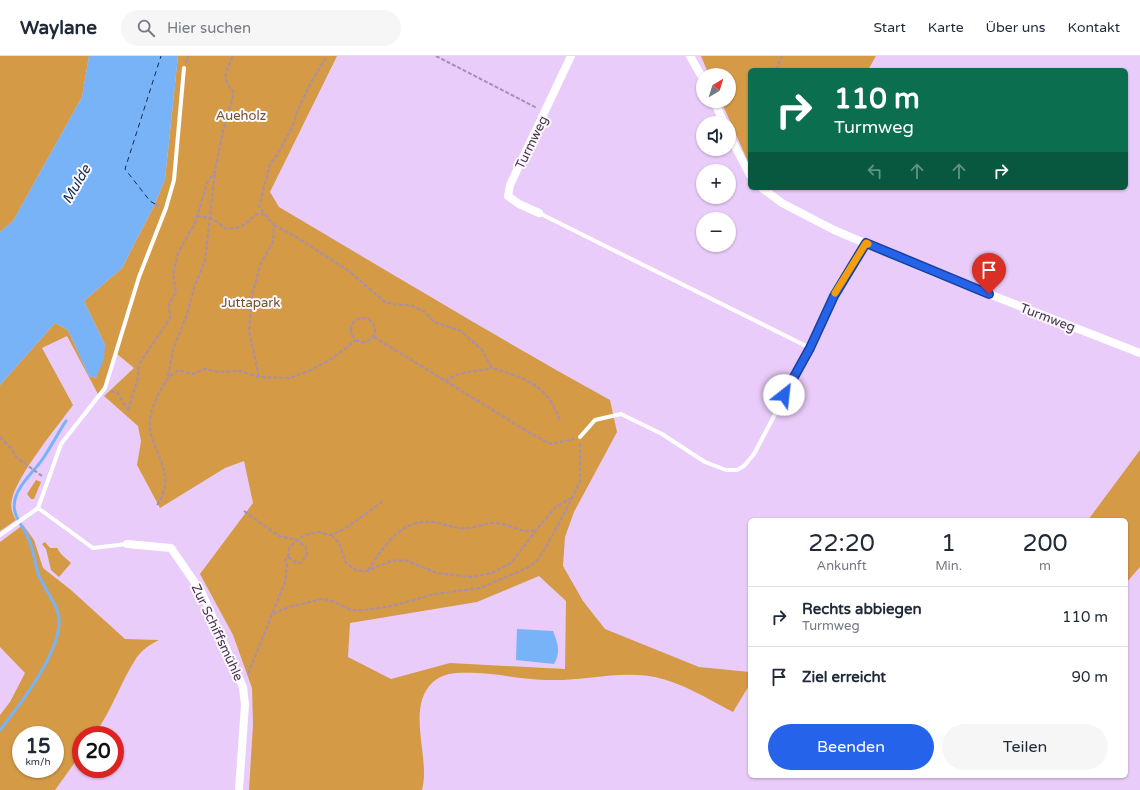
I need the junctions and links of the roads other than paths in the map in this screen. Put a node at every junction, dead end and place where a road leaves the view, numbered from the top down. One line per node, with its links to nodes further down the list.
1 (571, 56): 8 (street, Turmweg)
2 (690, 56): 4 (street)
3 (184, 68): 13 (lane)
4 (697, 68)
5 (736, 148): 6 (street)
6 (748, 171)
7 (765, 190): 9 (street, Turmweg)
8 (539, 213): 10 (lane)
9 (866, 243): 10 (lane); 11 (street, Turmweg)
10 (810, 348): 12 (lane)
11 (1140, 353)
12 (580, 437)
13 (38, 508): 14 (lane); 15 (lane)
14 (0, 535)
15 (127, 544): 16 (street, Zur Schiffsmühle)
16 (239, 790)

